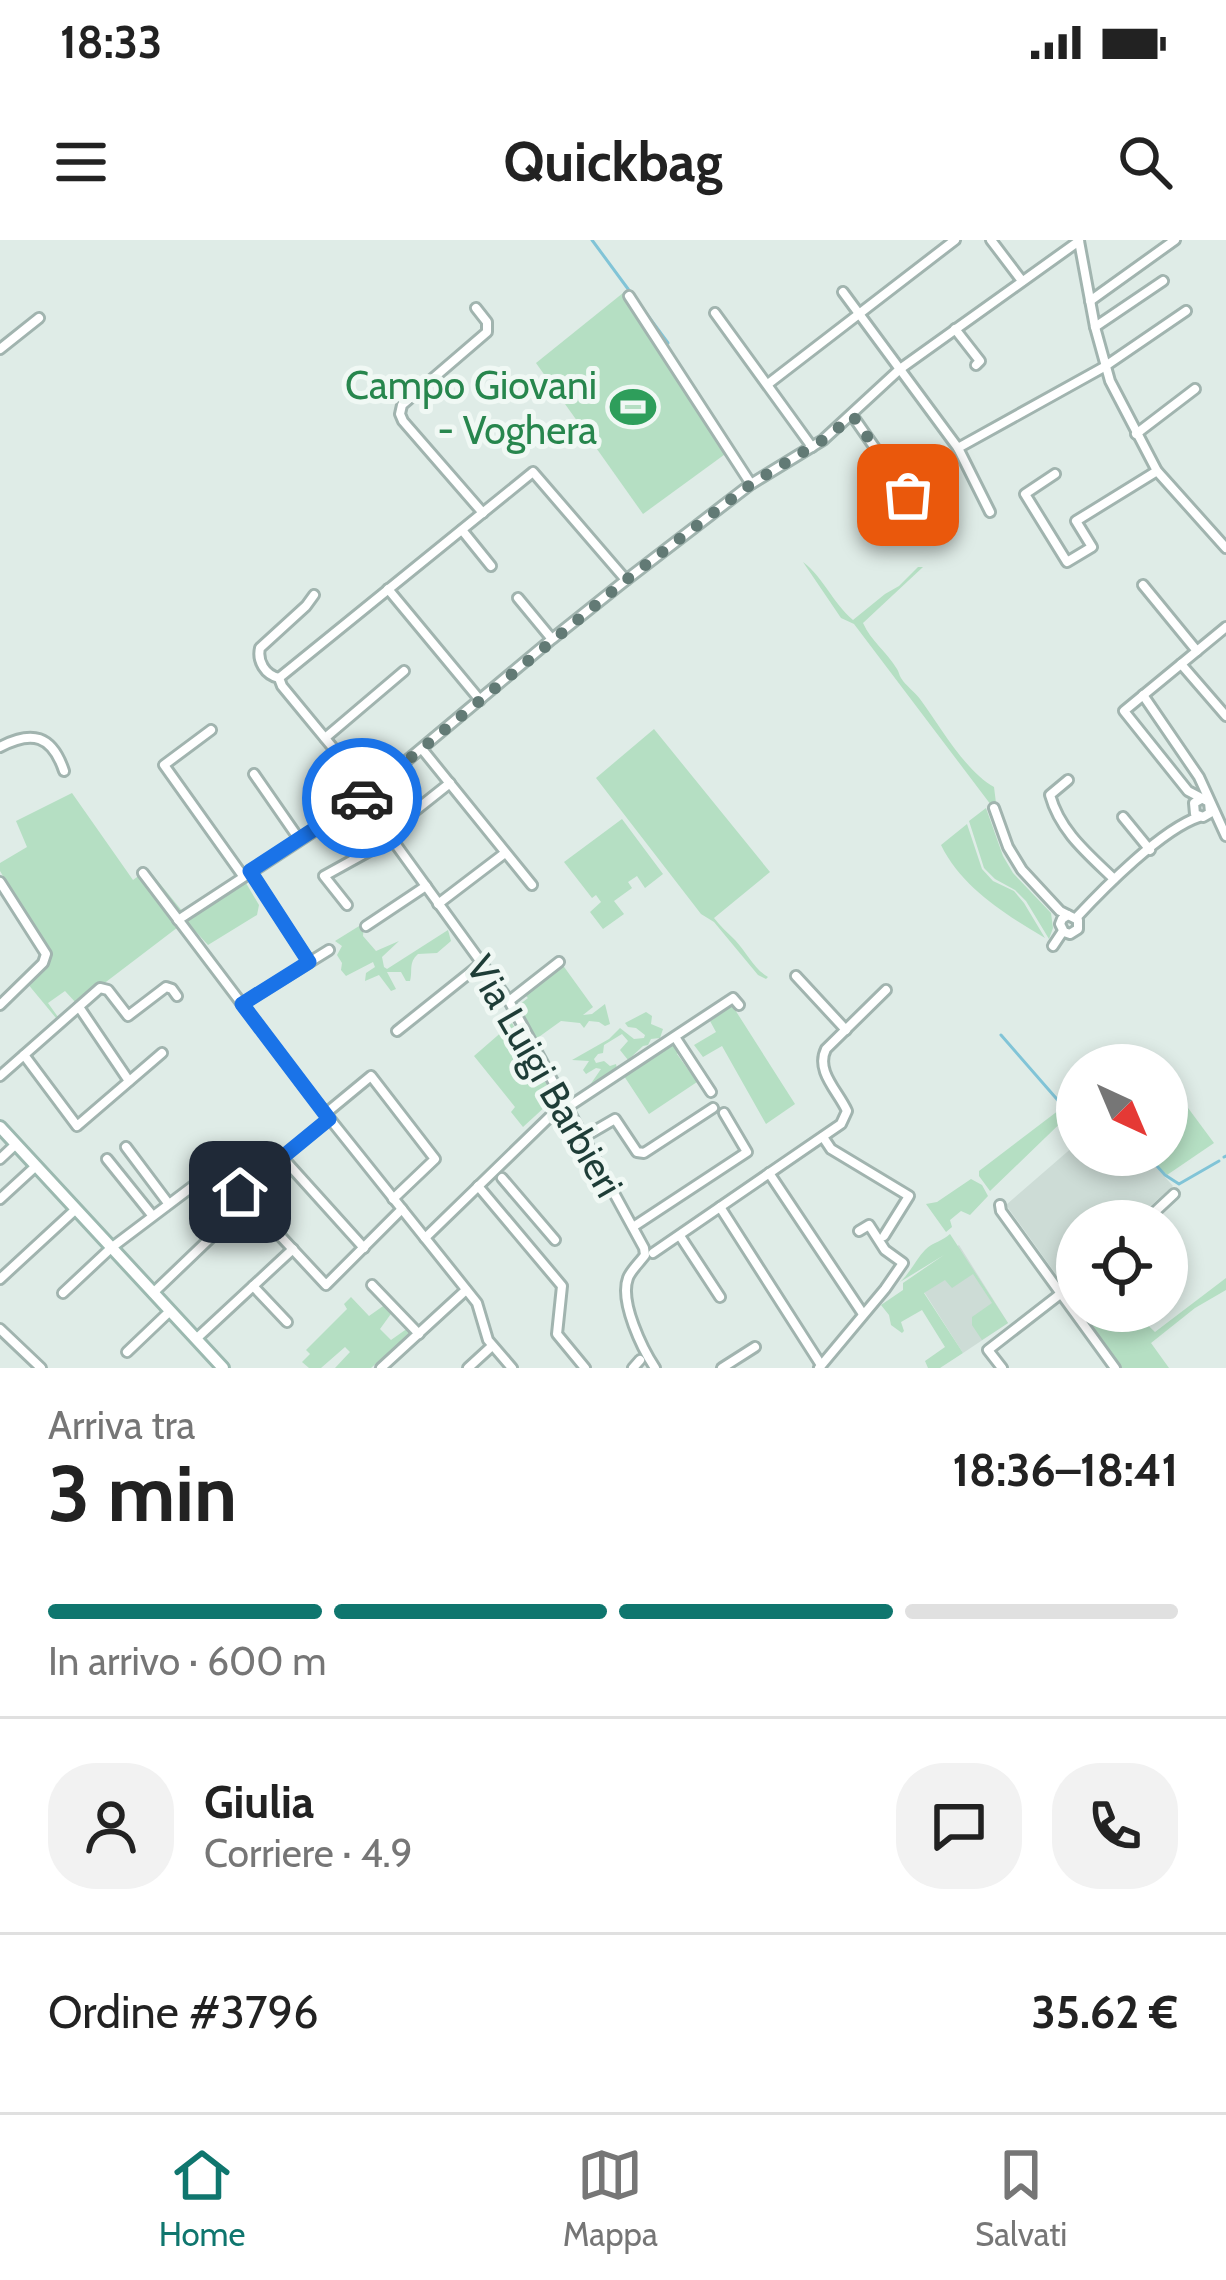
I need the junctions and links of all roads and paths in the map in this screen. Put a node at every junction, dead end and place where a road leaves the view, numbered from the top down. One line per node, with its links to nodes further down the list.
1 (955, 240): 13 (street)
2 (992, 240): 5 (street)
3 (1079, 240): 5 (street); 9 (street)
4 (1175, 240): 9 (street)
5 (1022, 281): 16 (street)
6 (1162, 281): 15 (street)
7 (843, 292): 13 (street)
8 (628, 296): 29 (street)
9 (1090, 301): 15 (street)
10 (476, 308): 32 (street)
11 (1186, 311): 19 (street)
12 (716, 313): 21 (street)
13 (860, 314): 20 (street); 21 (street)
14 (39, 318): 17 (street)
15 (1095, 327): 19 (street)
16 (955, 329): 18 (street); 20 (street)
17 (0, 350)
18 (976, 365)
19 (1104, 367): 24 (street); 26 (street)
20 (900, 369): 23 (street); 26 (street)
21 (768, 385): 25 (street)
22 (1195, 388): 24 (street)
23 (853, 416): 25 (street); 30 (street)
24 (1136, 434): 27 (street)
25 (812, 447): 29 (street)
26 (958, 448): 31 (street)
27 (1157, 471): 28 (street); 34 (street)
28 (1055, 474)
29 (751, 484): 36 (street)
30 (943, 510)
31 (990, 512)
32 (483, 513): 33 (street); 36 (street)
33 (462, 530): 35 (street); 38 (street)
34 (1226, 548)
35 (491, 566)
36 (626, 580): 42 (street)
37 (1143, 584): 43 (street)
38 (388, 590): 46 (street); 48 (street)
39 (314, 595): 46 (street)
40 (518, 598): 42 (street)
41 (1226, 627): 43 (street)
42 (552, 639): 48 (street)
43 (1197, 651): 44 (street)
44 (1181, 664): 47 (street); 49 (street)
45 (404, 671): 51 (street)
46 (279, 678): 51 (street, Via Luigi Barbieri)
47 (1143, 695): 59 (street); 59 (street)
48 (480, 700): 53 (street)
49 (1226, 716)
50 (211, 730): 68 (street)
51 (326, 738): 58 (street, Via Luigi Barbieri)
52 (0, 747): 54 (street)
53 (422, 749): 57 (street); 58 (street)
54 (64, 771)
55 (254, 774): 64 (street)
56 (1068, 780): 69 (street)
57 (450, 783): 62 (street); 66 (street)
58 (370, 794): 62 (street, Via Luigi Barbieri); 64 (street)
59 (1206, 807): 63 (street); 65 (street)
60 (994, 808): 76 (street)
61 (1123, 817): 65 (street)
62 (389, 836): 72 (street, Via Luigi Barbieri); 74 (street)
63 (1226, 836)
64 (299, 839): 68 (street)
65 (1150, 850): 69 (street)
66 (505, 853): 71 (street); 73 (street)
67 (143, 872): 75 (street)
68 (247, 874): 75 (street); 80 (street)
69 (1114, 878): 76 (street)
70 (0, 882): 88 (street)
71 (532, 885)
72 (426, 886): 73 (street, Via Luigi Barbieri); 77 (street)
73 (438, 904): 82 (street, Via Luigi Barbieri)
74 (346, 905)
75 (178, 920): 87 (street)
76 (1067, 922): 78 (street)
77 (365, 926)
78 (1053, 946)
79 (329, 950): 80 (street)
80 (309, 962): 87 (street)
81 (559, 962): 86 (street)
82 (482, 963): 86 (street, Via Luigi Barbieri); 92 (street)
83 (796, 976): 91 (street)
84 (886, 990): 91 (street)
85 (177, 996): 90 (street)
86 (509, 1001): 99 (street, Via Luigi Barbieri)
87 (242, 1004): 102 (street)
88 (0, 1005)
89 (739, 1005): 93 (street)
90 (79, 1007): 95 (street); 97 (street)
91 (846, 1030): 105 (street)
92 (397, 1031)
93 (675, 1037): 98 (street); 99 (street)
94 (162, 1053): 97 (street)
95 (24, 1055): 96 (street); 97 (street)
96 (0, 1076)
97 (129, 1081)
98 (711, 1092)
99 (567, 1105): 104 (street, Via Luigi Barbieri); 114 (street)
100 (713, 1108): 104 (street)
101 (724, 1113): 127 (street)
102 (327, 1116): 108 (street); 118 (street); 118 (street)
103 (0, 1127): 106 (main road)
104 (584, 1137): 127 (street, Via Luigi Barbieri)
105 (823, 1137): 112 (street); 130 (street)
106 (16, 1144): 109 (street); 111 (main road)
107 (126, 1147): 121 (street)
108 (282, 1157): 115 (street); 133 (street)
109 (0, 1159)
110 (107, 1159): 126 (street)
111 (36, 1166): 117 (street); 124 (main road)
112 (769, 1173): 123 (street); 147 (street)
113 (502, 1178): 132 (street)
114 (478, 1186): 131 (street); 163 (street)
115 (240, 1192): 120 (street); 121 (street)
116 (1174, 1194): 119 (street)
117 (0, 1199)
118 (393, 1199): 125 (street)
119 (1167, 1200)
120 (249, 1202): 135 (street); 143 (street)
121 (168, 1203): 126 (street)
122 (1000, 1205): 139 (street)
123 (720, 1207): 129 (street); 157 (street)
124 (76, 1209): 134 (main road); 137 (street)
125 (402, 1209): 131 (street); 133 (street)
126 (152, 1216): 134 (street)
127 (633, 1227): 136 (street, Via Luigi Barbieri)
128 (859, 1231): 147 (street)
129 (680, 1236): 136 (street); 144 (street)
130 (884, 1236)
131 (425, 1238): 141 (street)
132 (555, 1240)
133 (364, 1247): 135 (street)
134 (111, 1248): 142 (street); 143 (main road)
135 (293, 1249): 140 (street)
136 (648, 1251): 156 (street)
137 (0, 1279)
138 (372, 1285): 151 (street)
139 (1056, 1285)
140 (253, 1286): 148 (street); 152 (street)
141 (466, 1290): 151 (street); 153 (street)
142 (63, 1293)
143 (153, 1293): 146 (main road)
144 (720, 1297)
145 (1056, 1299): 165 (street)
146 (170, 1311): 152 (main road); 155 (street)
147 (863, 1314): 157 (street)
148 (287, 1322)
149 (0, 1329): 158 (street)
150 (1090, 1332): 166 (street)
151 (419, 1334): 160 (street)
152 (196, 1339): 159 (main road)
153 (492, 1346): 161 (street); 162 (street)
154 (755, 1347): 164 (street)
155 (127, 1352)
156 (645, 1363)
157 (820, 1367)
158 (41, 1368)
159 (223, 1368)
160 (381, 1368)
161 (468, 1368)
162 (512, 1368)
163 (584, 1368)
164 (722, 1368)
165 (1002, 1368)
166 (1115, 1368)

